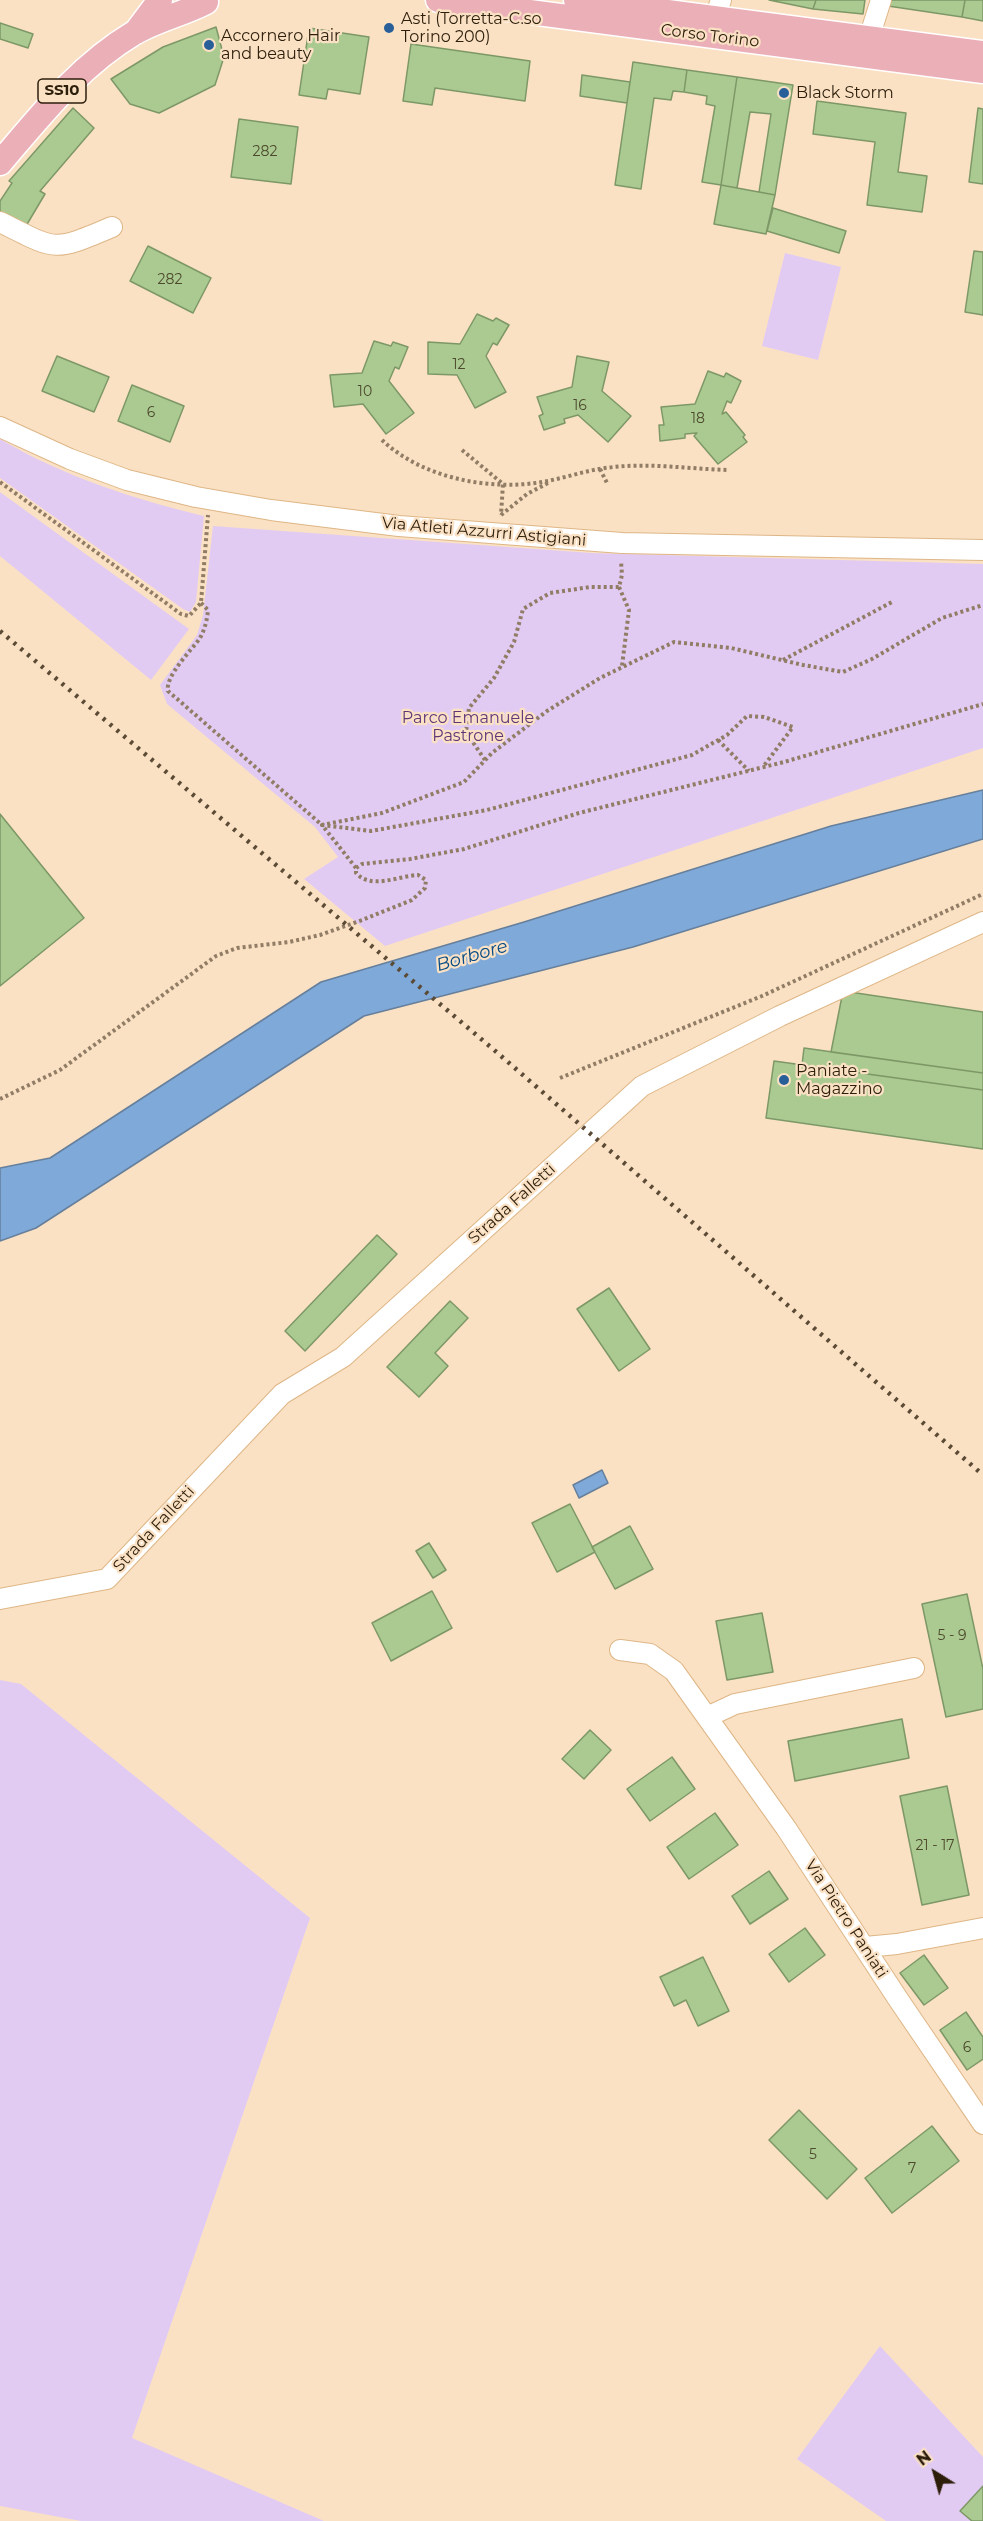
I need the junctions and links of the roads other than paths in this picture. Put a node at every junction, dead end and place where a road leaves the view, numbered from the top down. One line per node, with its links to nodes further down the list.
1 (160, 0): 7 (main road)
2 (438, 0): 10 (main road, Corso Torino)
3 (576, 0): 6 (main road, Corso Torino)
4 (881, 0): 8 (street)
5 (210, 1): 7 (main road)
6 (718, 9): 8 (main road, Corso Torino)
7 (136, 32): 11 (main road, SS10)
8 (869, 38): 9 (main road, Corso Torino)
9 (983, 53)
10 (983, 71)
11 (0, 163)
12 (0, 222): 13 (street)
13 (112, 227)
14 (0, 427): 15 (street, Via Atleti Azzurri Astigiani)
15 (983, 550)
16 (983, 922): 17 (street, Strada Falletti)
17 (0, 1599)
18 (620, 1650): 20 (street, Via Pietro Paniati)
19 (914, 1668): 20 (street)
20 (707, 1717): 22 (street, Via Pietro Paniati)
21 (983, 1928): 22 (street)
22 (865, 1947): 23 (street, Via Pietro Paniati)
23 (983, 2124)

